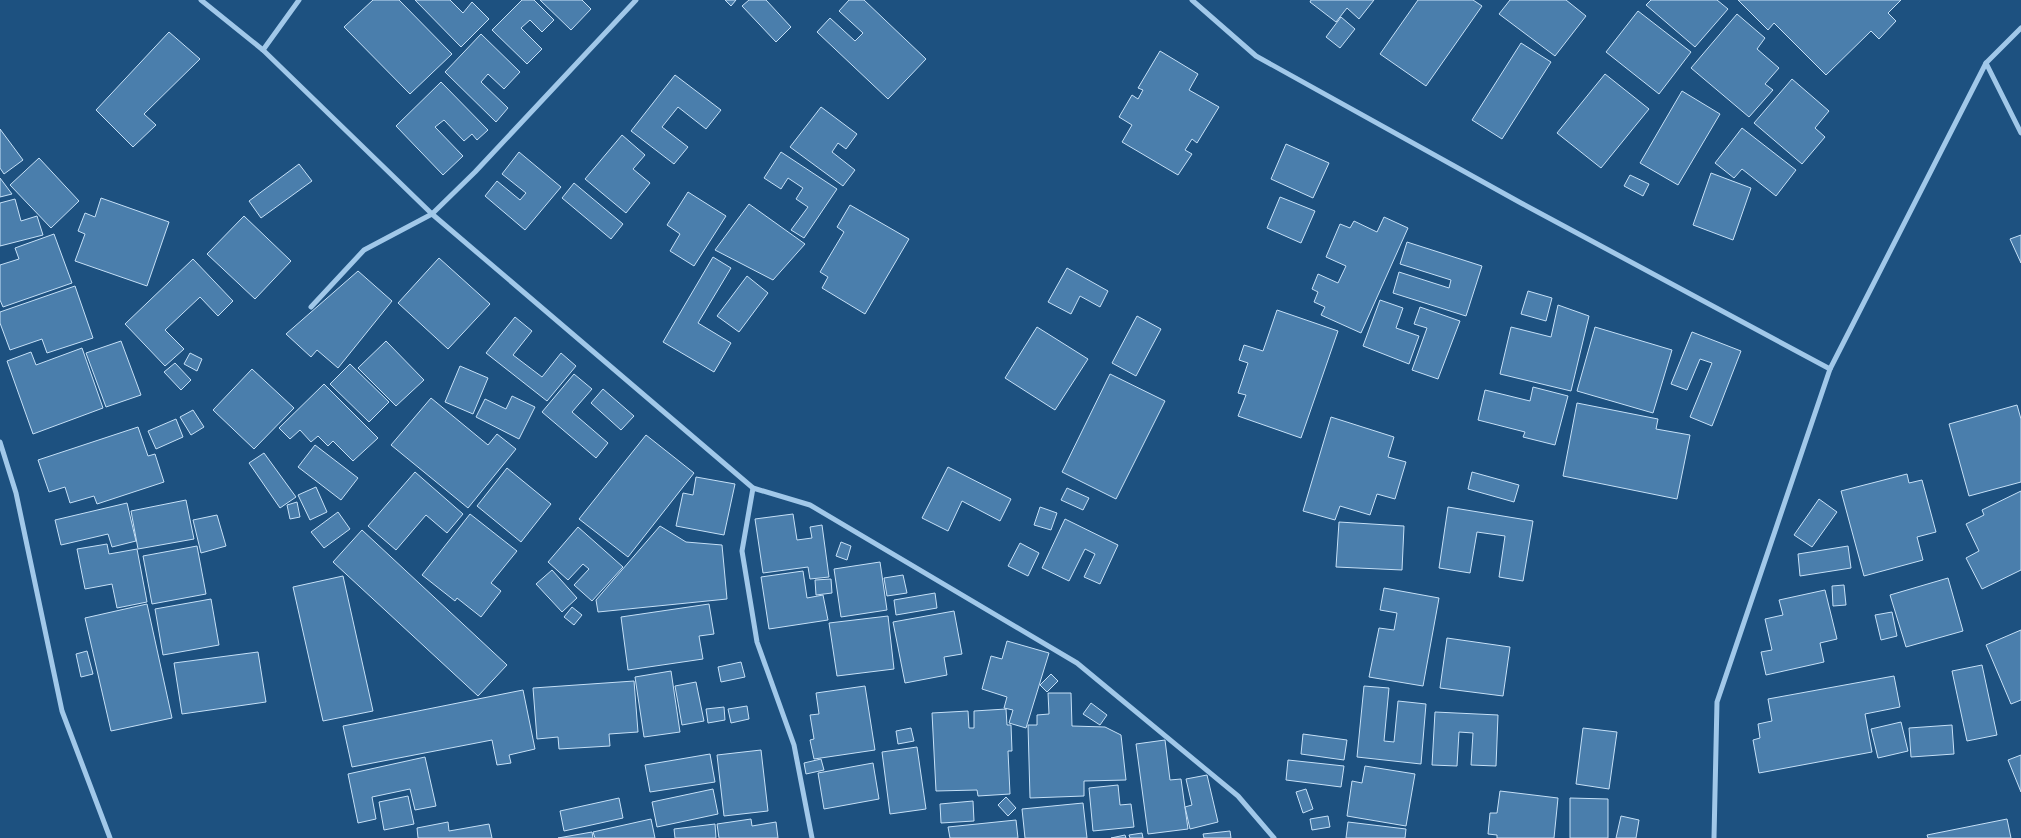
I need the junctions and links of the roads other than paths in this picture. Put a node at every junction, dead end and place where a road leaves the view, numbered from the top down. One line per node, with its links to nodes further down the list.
1 (201, 0): 6 (street)
2 (299, 0): 6 (street)
3 (636, 0): 9 (street)
4 (1192, 0): 11 (street)
5 (2021, 28): 7 (street)
6 (264, 50): 9 (street)
7 (1986, 63): 8 (street); 11 (street)
8 (2021, 133)
9 (432, 214): 10 (street); 13 (street)
10 (311, 307)
11 (1830, 369): 17 (street)
12 (0, 442): 14 (street)
13 (753, 488): 15 (street); 16 (street)
14 (110, 838)
15 (812, 838)
16 (1274, 838)
17 (1714, 838)

